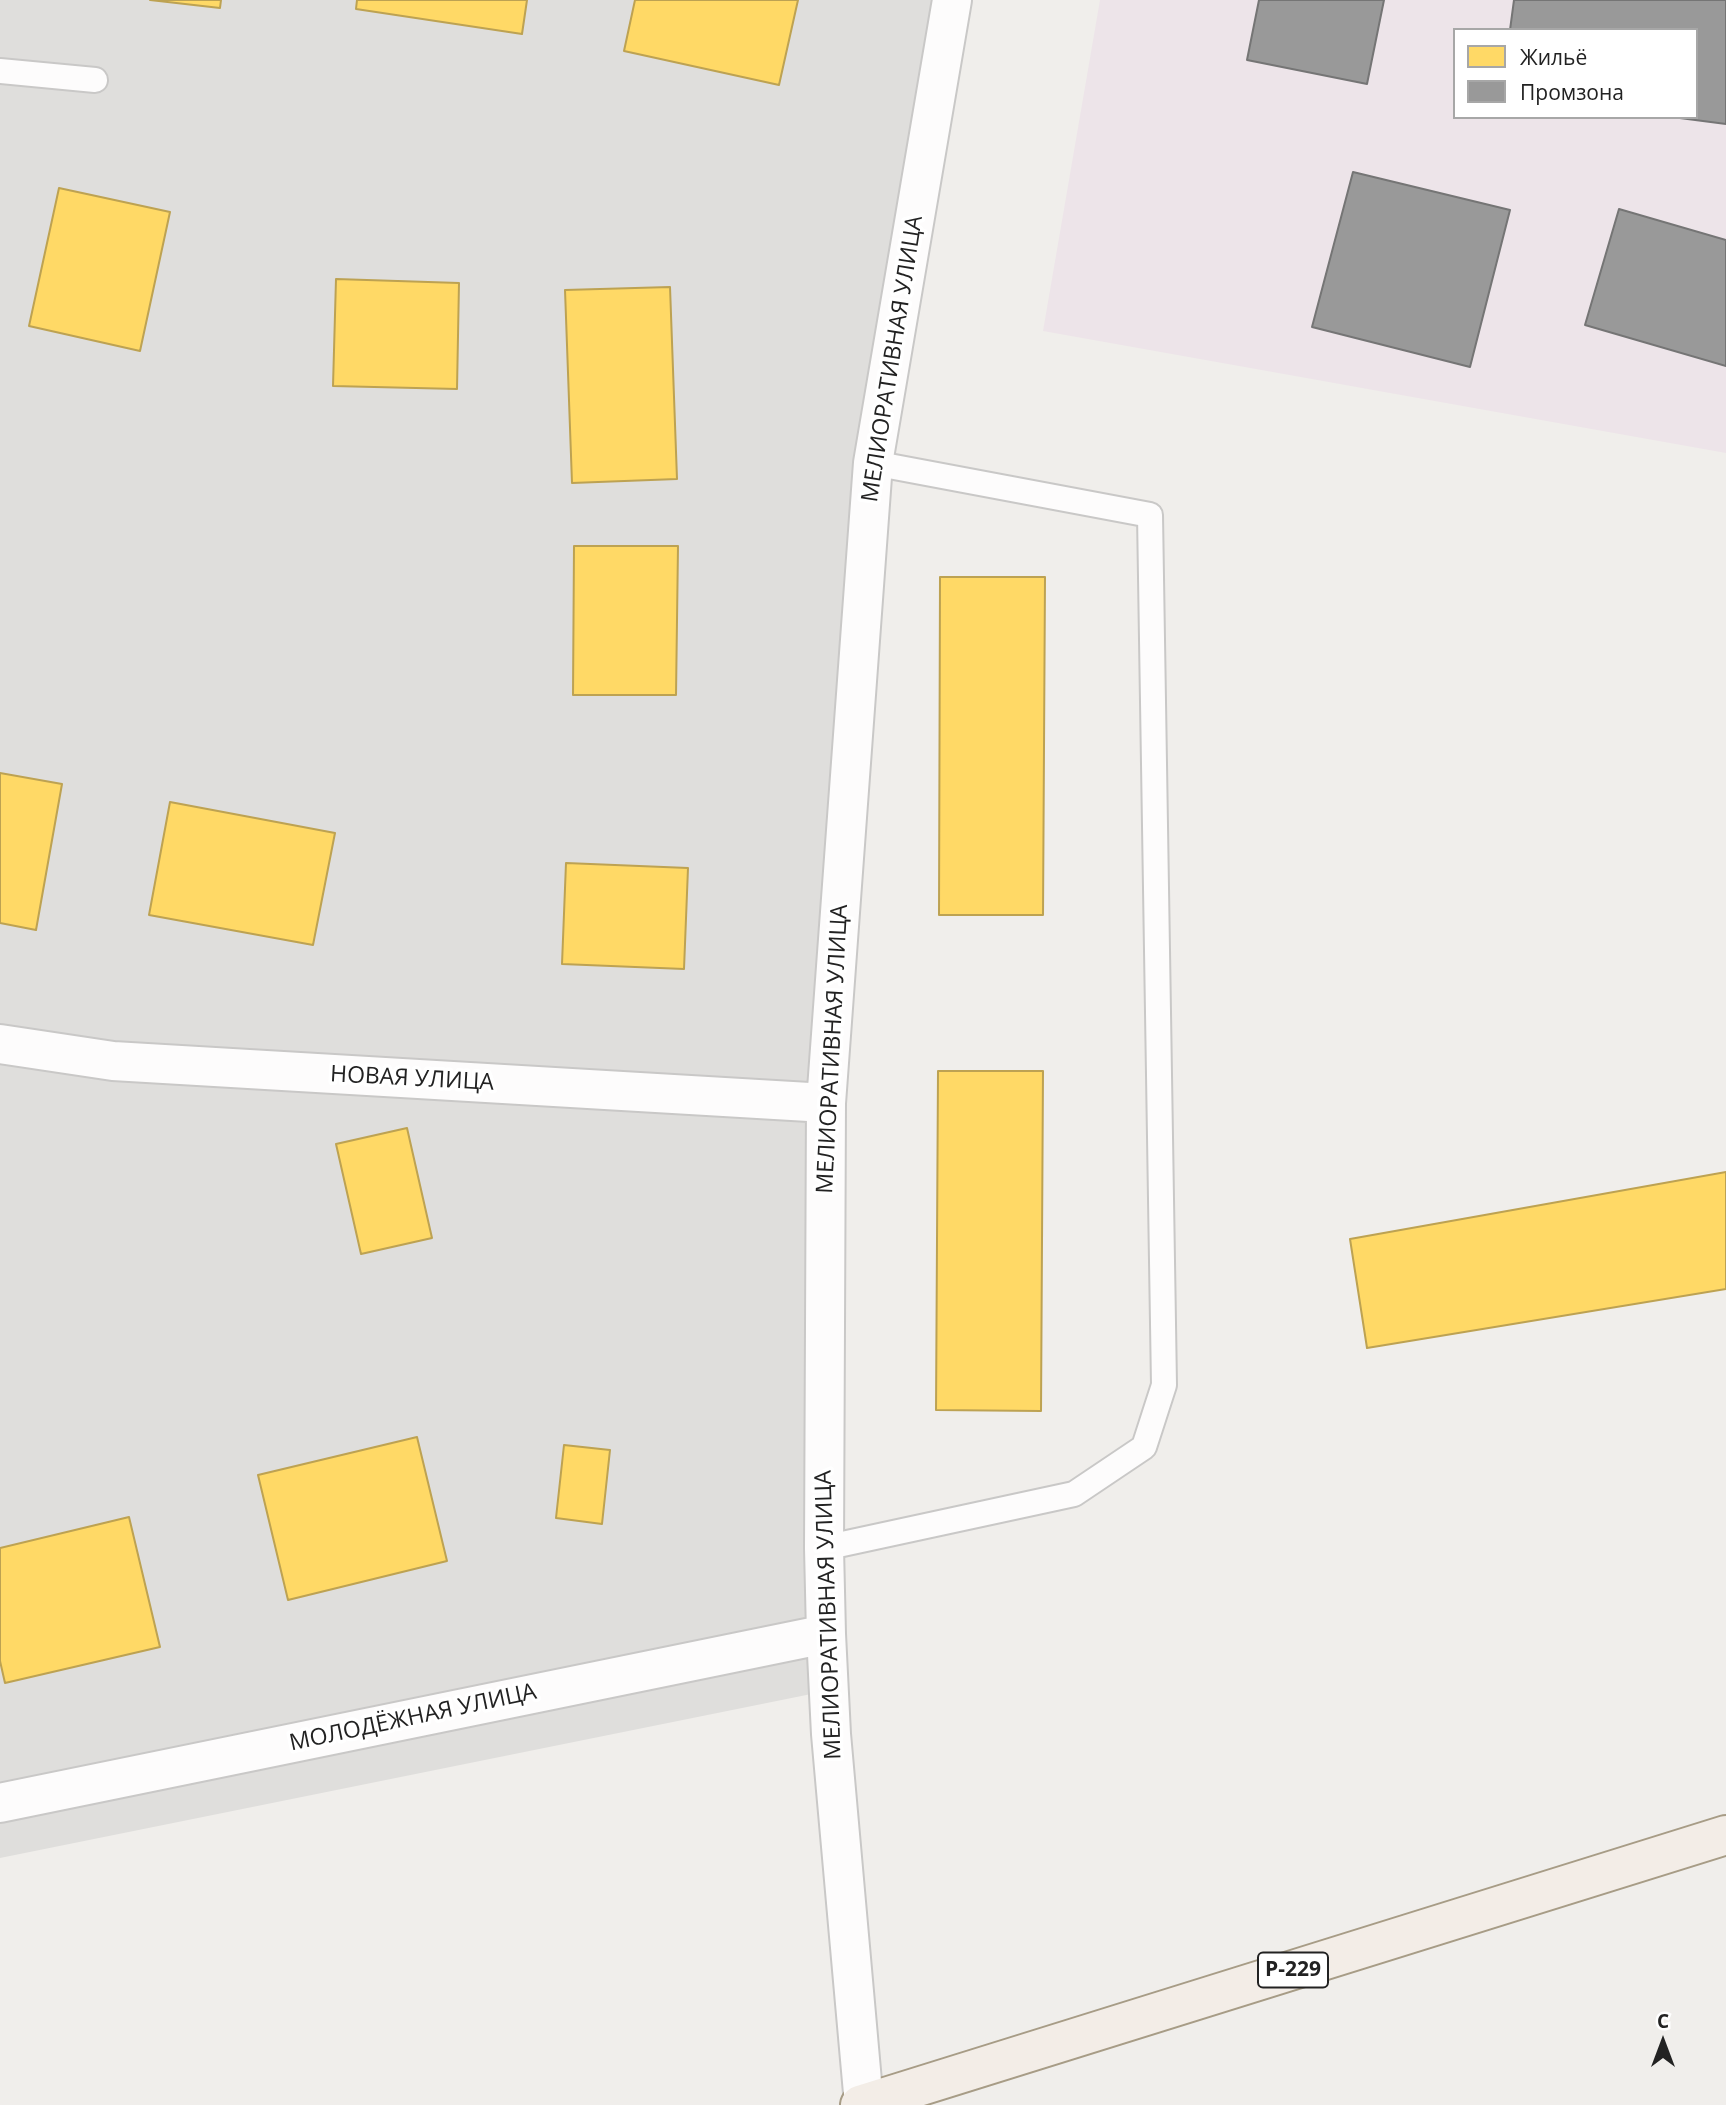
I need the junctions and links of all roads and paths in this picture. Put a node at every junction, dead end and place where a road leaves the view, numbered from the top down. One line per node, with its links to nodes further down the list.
1 (952, 0): 4 (street, МЕЛИОРАТИВНАЯ УЛИЦА)
2 (0, 71): 3 (lane)
3 (94, 80)
4 (873, 463): 6 (street, МЕЛИОРАТИВНАЯ УЛИЦА); 7 (lane)
5 (0, 1044): 6 (street, НОВАЯ УЛИЦА)
6 (826, 1103): 7 (street, МЕЛИОРАТИВНАЯ УЛИЦА)
7 (824, 1548): 8 (street, МЕЛИОРАТИВНАЯ УЛИЦА)
8 (826, 1634): 9 (street, МОЛОДЁЖНАЯ УЛИЦА); 11 (street, МЕЛИОРАТИВНАЯ УЛИЦА)
9 (0, 1803)
10 (1726, 1835): 11 (main road, Р-229)
11 (862, 2105)

